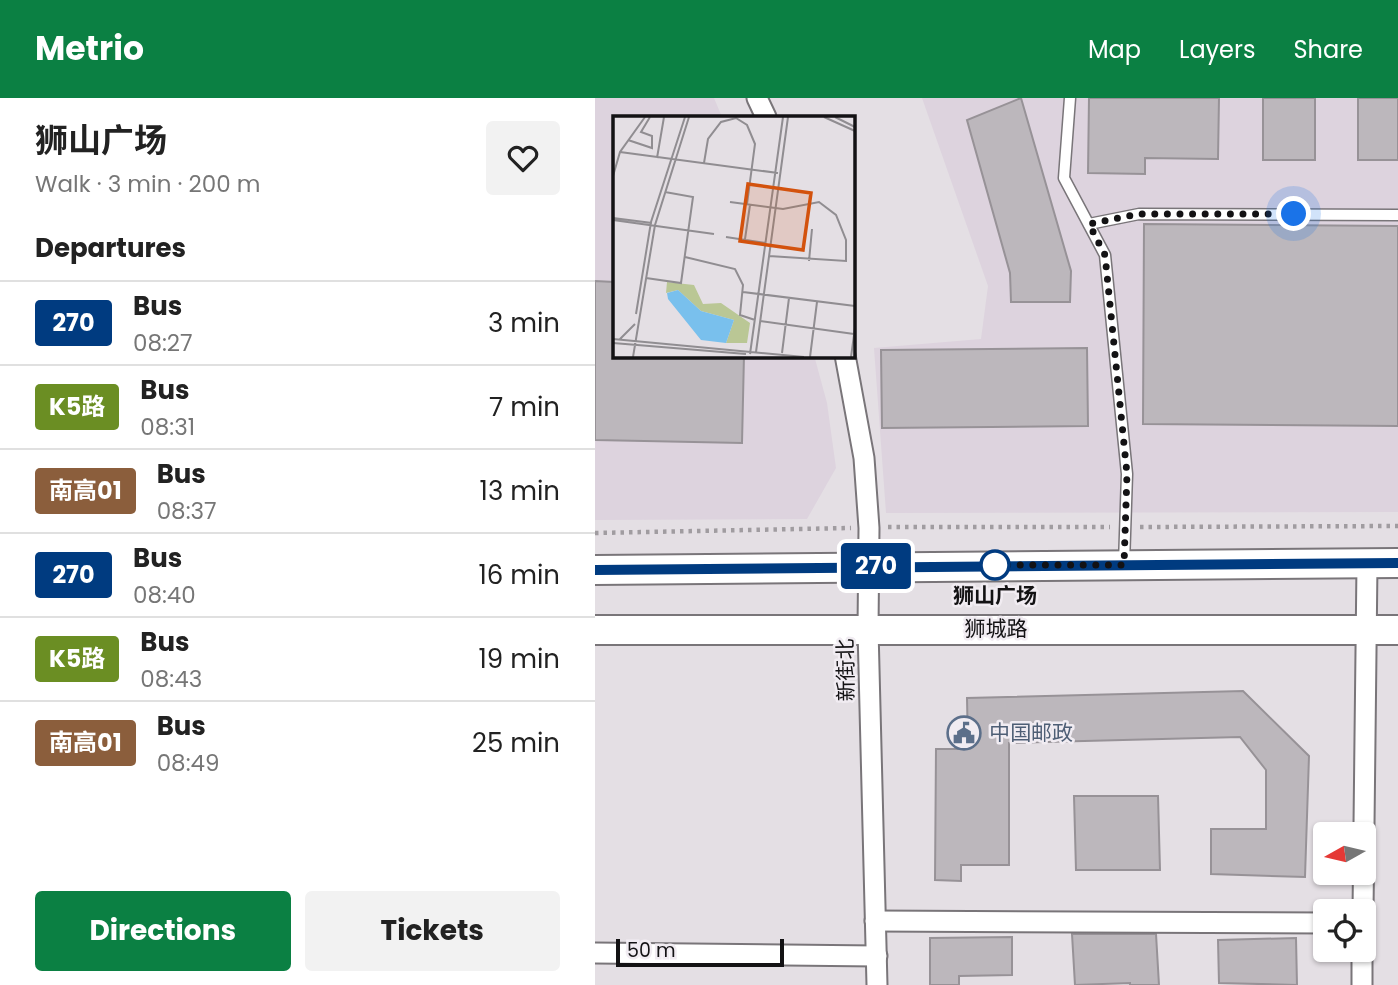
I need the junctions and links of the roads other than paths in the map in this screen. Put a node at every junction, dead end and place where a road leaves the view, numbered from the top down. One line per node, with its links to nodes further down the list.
1 (757, 98): 3 (street)
2 (1070, 98): 5 (lane)
3 (766, 116)
4 (1398, 215): 5 (lane)
5 (1089, 224): 9 (lane)
6 (845, 357): 10 (street, 新街北)
7 (1367, 564): 8 (street); 9 (street); 14 (street)
8 (1398, 564)
9 (1124, 565): 10 (street)
10 (868, 566): 11 (street); 12 (street, 新街北)
11 (595, 570)
12 (868, 629): 13 (street, 狮城路); 14 (street, 狮城路); 17 (street, 新街北)
13 (595, 630)
14 (1366, 630): 15 (street, 狮城路); 16 (street)
15 (1398, 630)
16 (1363, 899)
17 (875, 921): 18 (street); 20 (street, 新街北)
18 (1313, 923)
19 (595, 953): 20 (street)
20 (877, 956): 22 (street, 新街北)
21 (1363, 962): 23 (street)
22 (877, 985)
23 (1362, 985)

